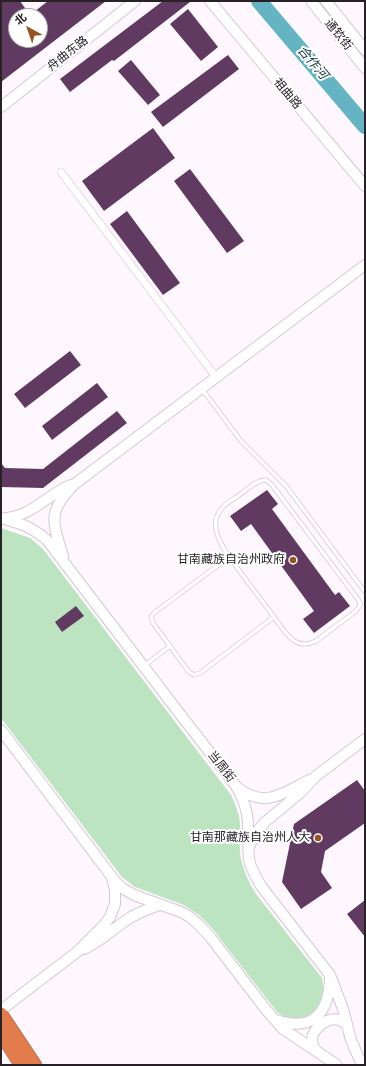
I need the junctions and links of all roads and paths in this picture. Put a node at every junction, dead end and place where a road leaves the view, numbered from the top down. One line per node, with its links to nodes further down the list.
1 (135, 1): 7 (street, 舟曲东路)
2 (210, 1): 9 (street, 祖曲路)
3 (311, 1): 6 (street, 通钦街)
4 (326, 1): 5 (street)
5 (365, 50)
6 (365, 68)
7 (1, 107)
8 (61, 172): 11 (street)
9 (365, 186)
10 (365, 265): 11 (street)
11 (216, 377): 12 (street)
12 (202, 388): 13 (street); 17 (lane)
13 (76, 483): 14 (street); 16 (street)
14 (1, 517): 16 (street, 当周街)
15 (229, 557): 18 (lane); 18 (lane); 19 (lane)
16 (65, 562): 20 (street, 当周街)
17 (365, 592)
18 (274, 617): 19 (lane)
19 (170, 646): 20 (lane)
20 (144, 666): 24 (street, 当周街)
21 (1, 730): 26 (street)
22 (365, 739): 23 (street)
23 (316, 776): 24 (street); 25 (street)
24 (236, 786): 25 (street, 当周街)
25 (248, 851): 29 (street, 当周街)
26 (112, 878): 27 (street); 28 (street)
27 (159, 905): 28 (street); 32 (street)
28 (77, 952): 30 (street)
29 (330, 975): 32 (street); 33 (street, 当周街)
30 (1, 1010)
31 (1, 1014): 37 (highway)
32 (274, 1019): 35 (street)
33 (347, 1025): 35 (street); 39 (street, 当周街)
34 (1, 1034): 36 (highway)
35 (317, 1052): 38 (street)
36 (21, 1065)
37 (35, 1065)
38 (337, 1065)
39 (362, 1065)

